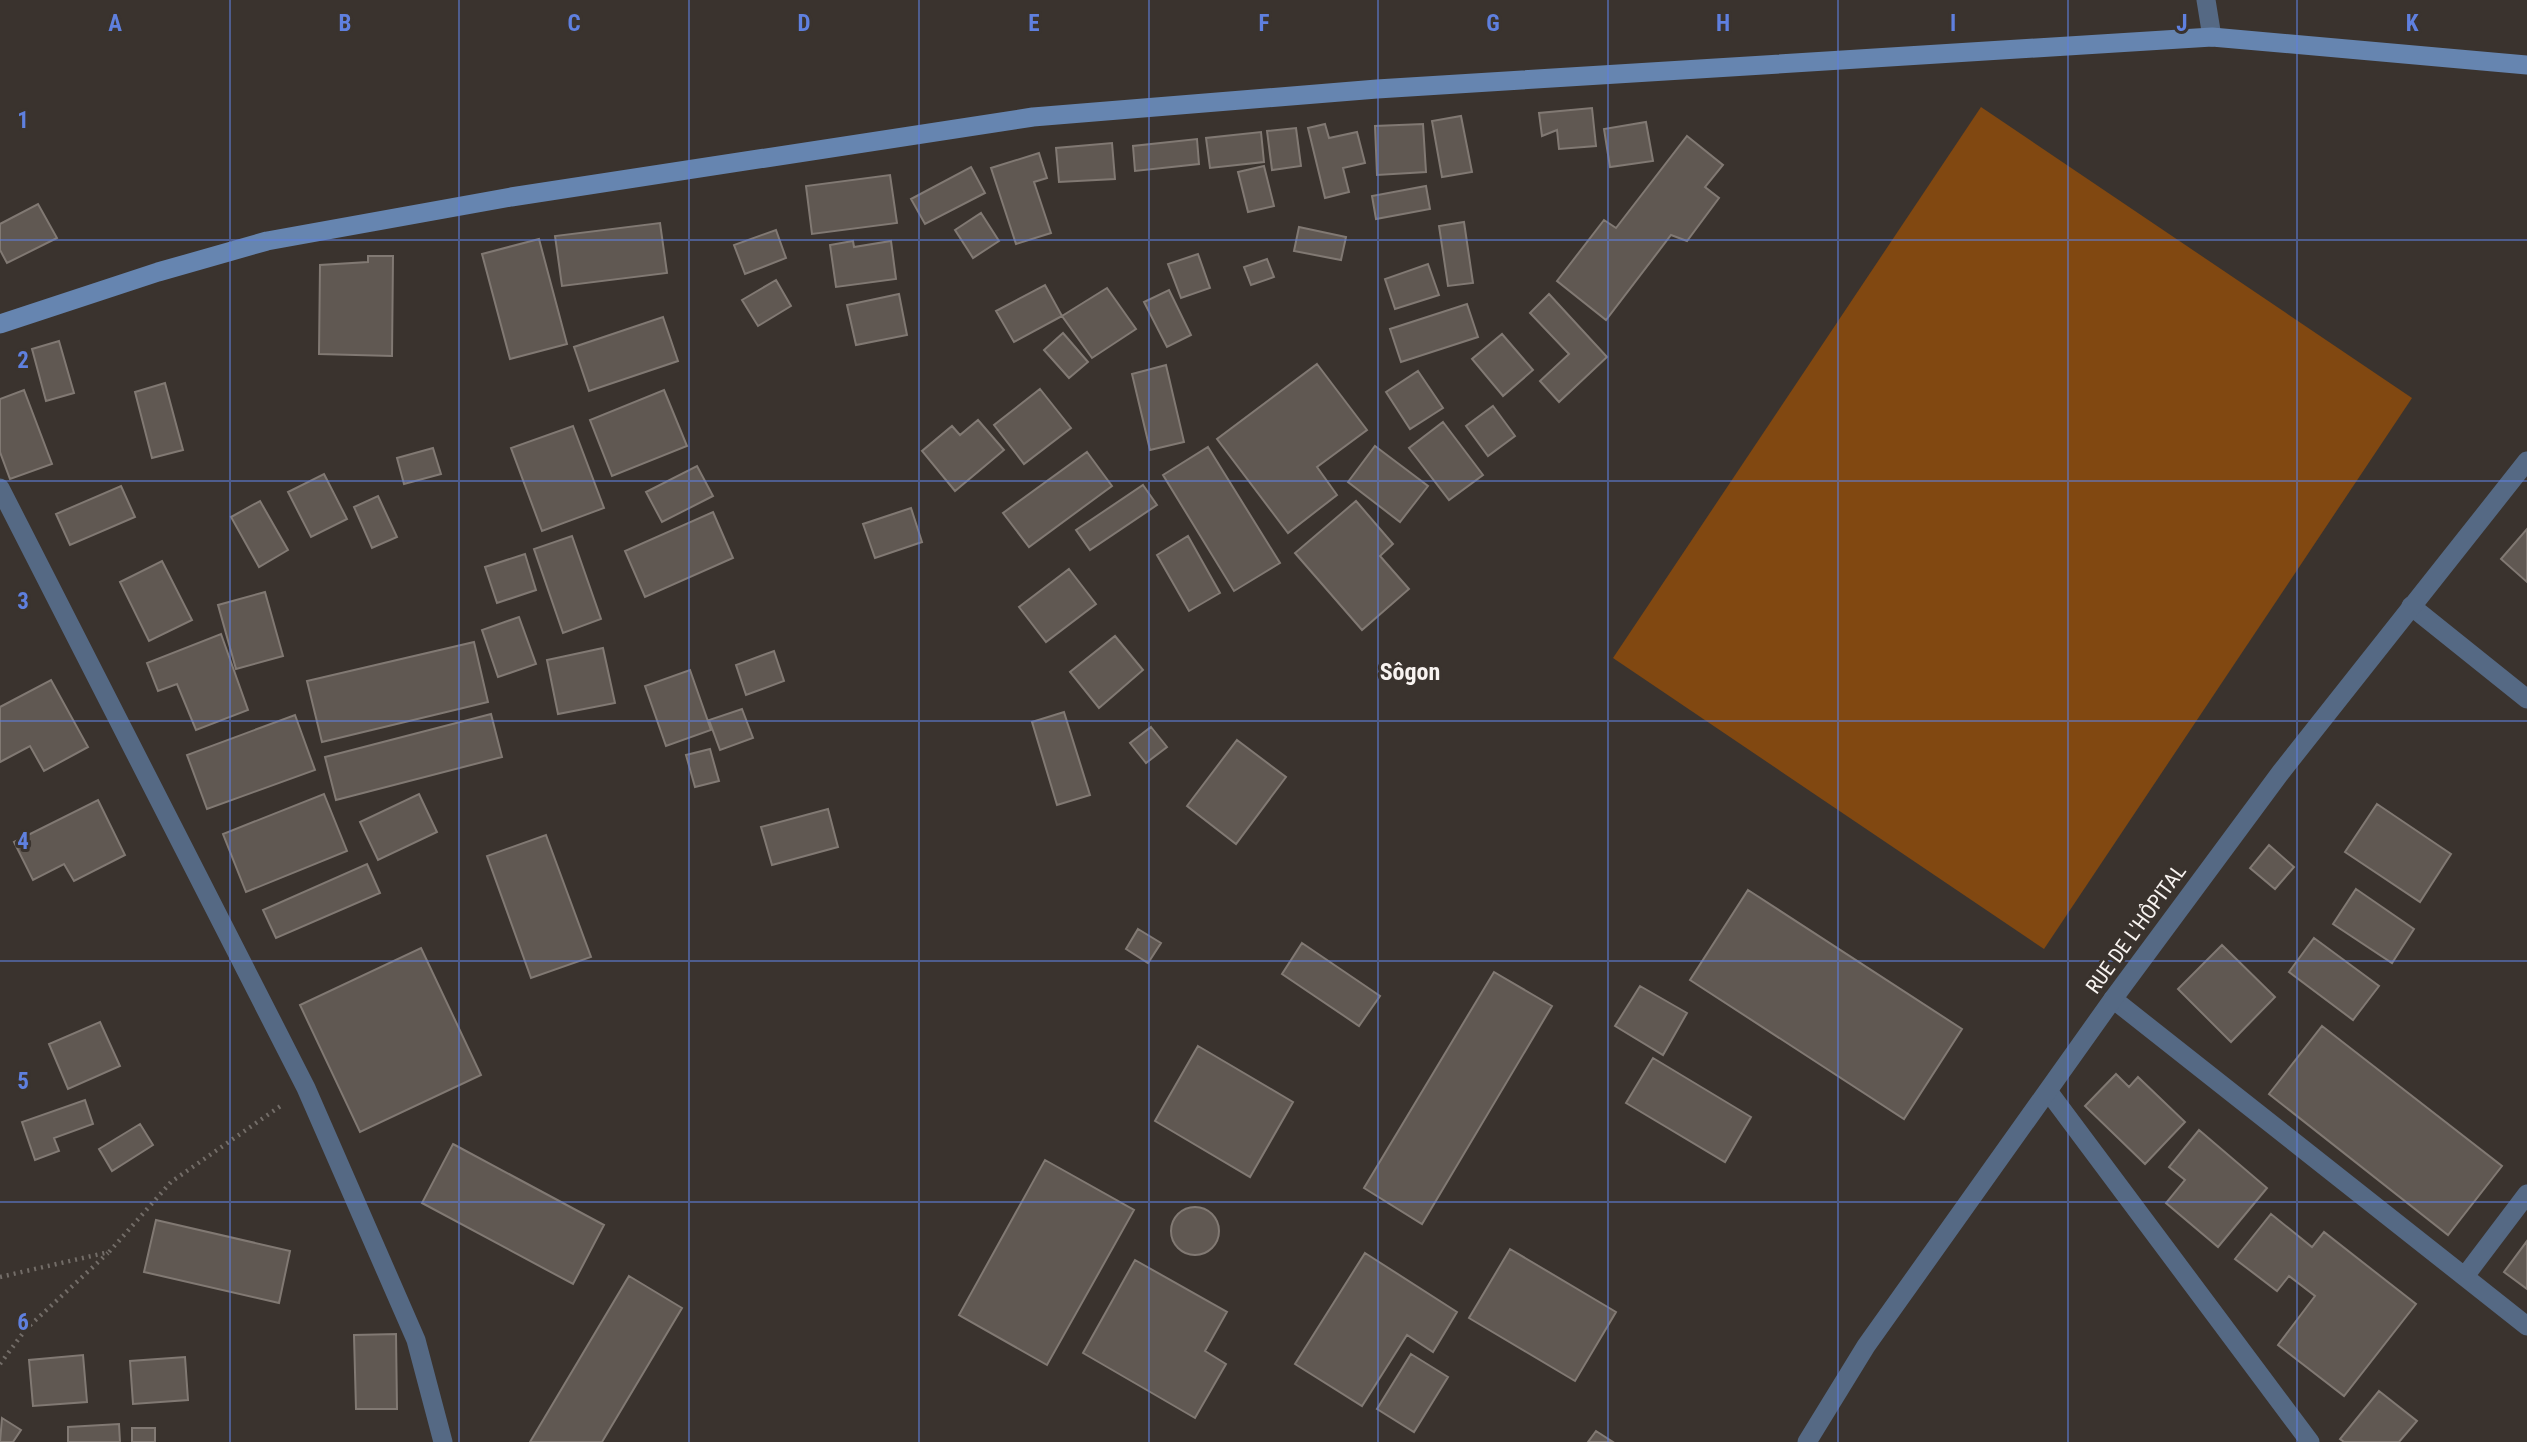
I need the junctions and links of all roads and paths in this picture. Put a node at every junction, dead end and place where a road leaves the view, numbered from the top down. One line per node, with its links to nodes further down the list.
1 (2206, 0): 2 (street)
2 (2212, 37): 3 (main road); 4 (main road)
3 (2527, 65)
4 (0, 324)
5 (2527, 461): 7 (street, RUE DE L'HÔPITAL)
6 (0, 488): 10 (street)
7 (2411, 606): 8 (street); 9 (street, RUE DE L'HÔPITAL)
8 (2527, 699)
9 (2113, 999): 11 (street, RUE DE L'HÔPITAL); 14 (street)
10 (306, 1088): 13 (path); 18 (street)
11 (2048, 1091): 19 (street, RUE DE L'HÔPITAL); 20 (street)
12 (2527, 1194): 14 (street)
13 (109, 1252): 15 (path); 17 (path)
14 (2465, 1276): 16 (street)
15 (0, 1277)
16 (2527, 1326)
17 (0, 1364)
18 (443, 1442)
19 (1807, 1442)
20 (2310, 1442)

